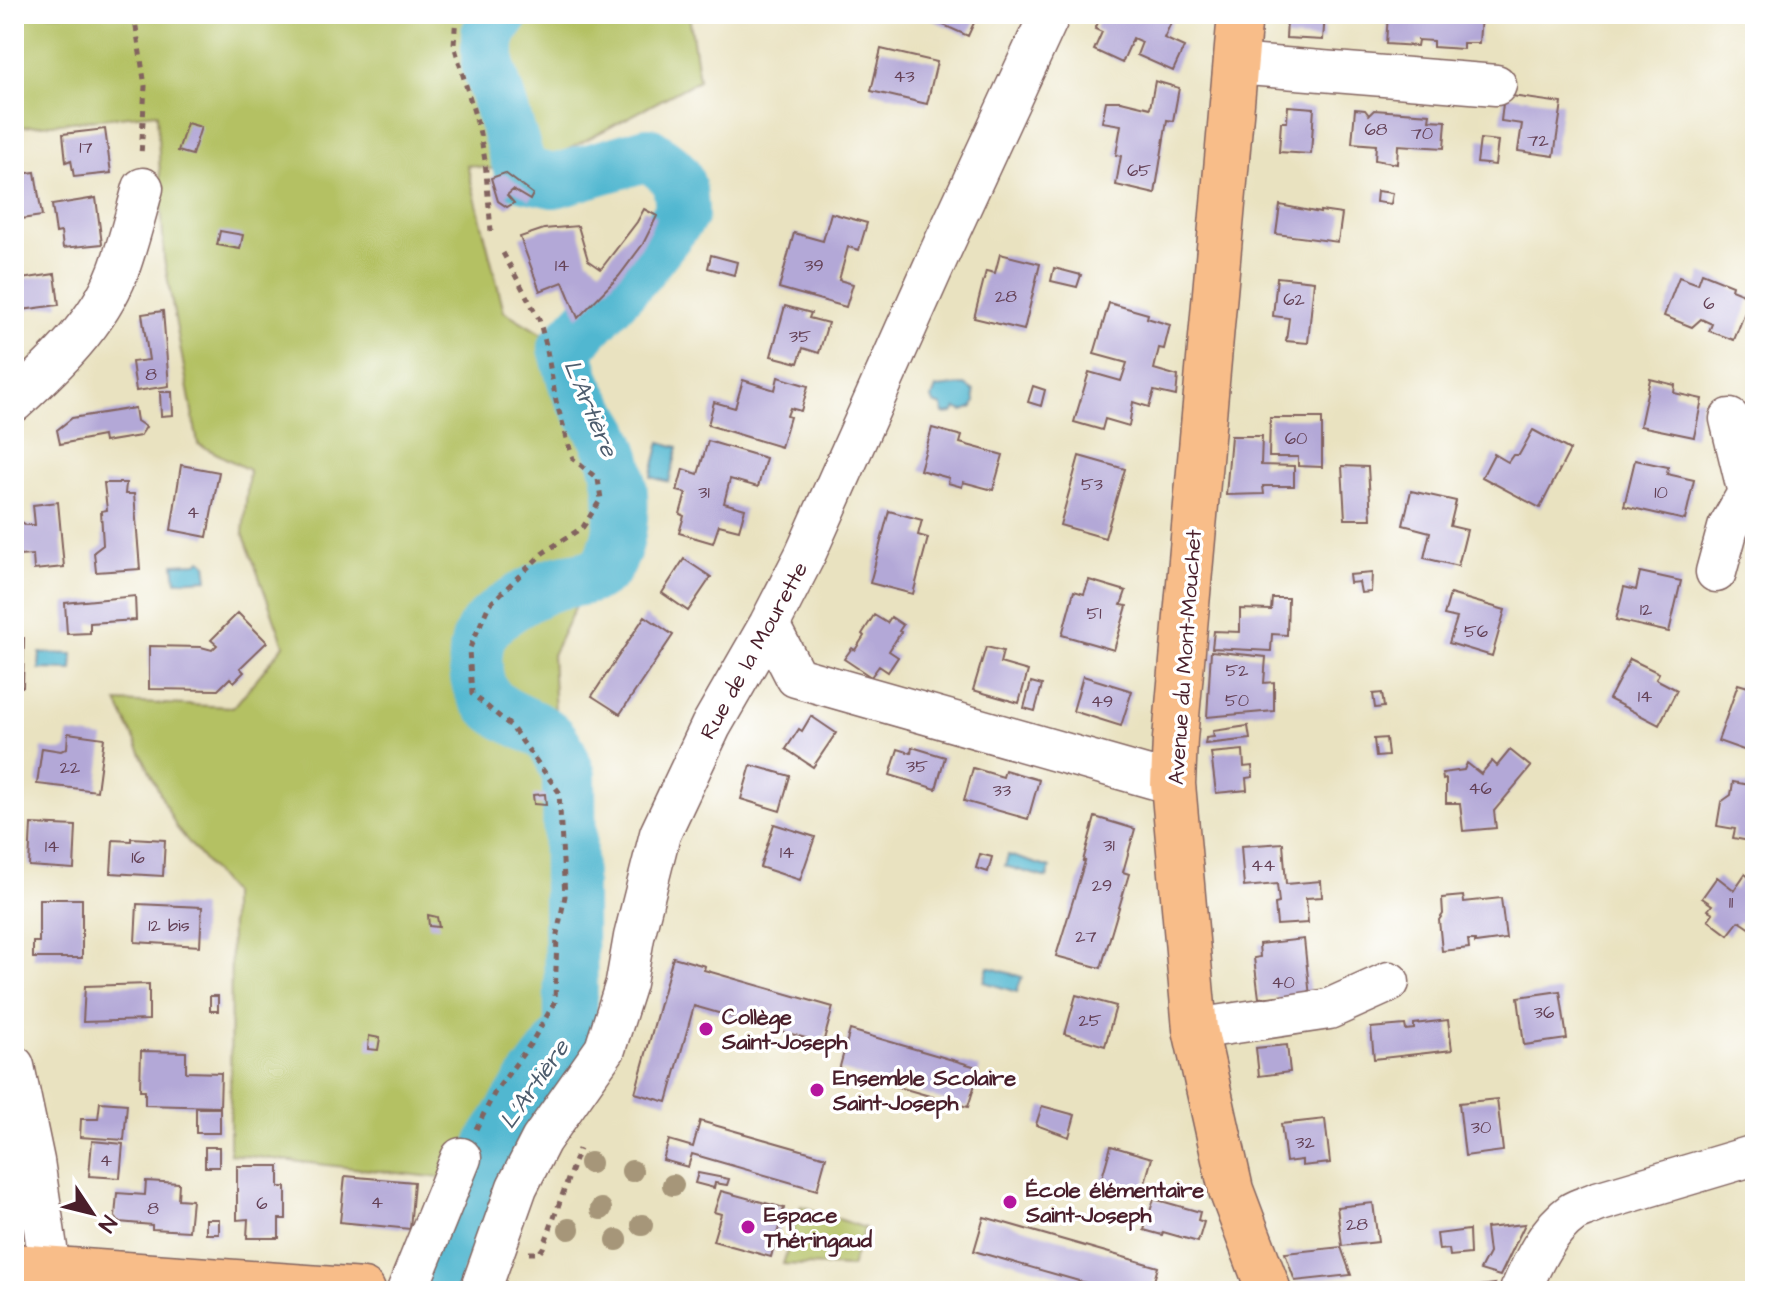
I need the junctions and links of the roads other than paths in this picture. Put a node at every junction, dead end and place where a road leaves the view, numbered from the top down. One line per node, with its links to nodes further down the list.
1 (1026, 14): 6 (street)
2 (1050, 14): 12 (street, Rue de la Mourette)
3 (1240, 14): 4 (main road, Avenue du Mont-Mouchet)
4 (1235, 64): 5 (street); 13 (main road, Avenue du Mont-Mouchet)
5 (1496, 85)
6 (967, 137)
7 (143, 188): 8 (street)
8 (14, 402)
9 (1730, 419): 10 (street)
10 (1752, 492): 11 (street)
11 (1716, 572)
12 (769, 625): 13 (street); 22 (street, Rue de la Mourette)
13 (1173, 784): 15 (main road, Avenue du Mont-Mouchet)
14 (1389, 982): 15 (street)
15 (1195, 1029): 23 (main road, Avenue du Mont-Mouchet)
16 (14, 1066): 19 (street)
17 (1755, 1155): 24 (street)
18 (461, 1158): 21 (street)
19 (32, 1267): 20 (main road)
20 (363, 1291)
21 (407, 1291)
22 (480, 1291)
23 (1269, 1291)
24 (1520, 1291)

